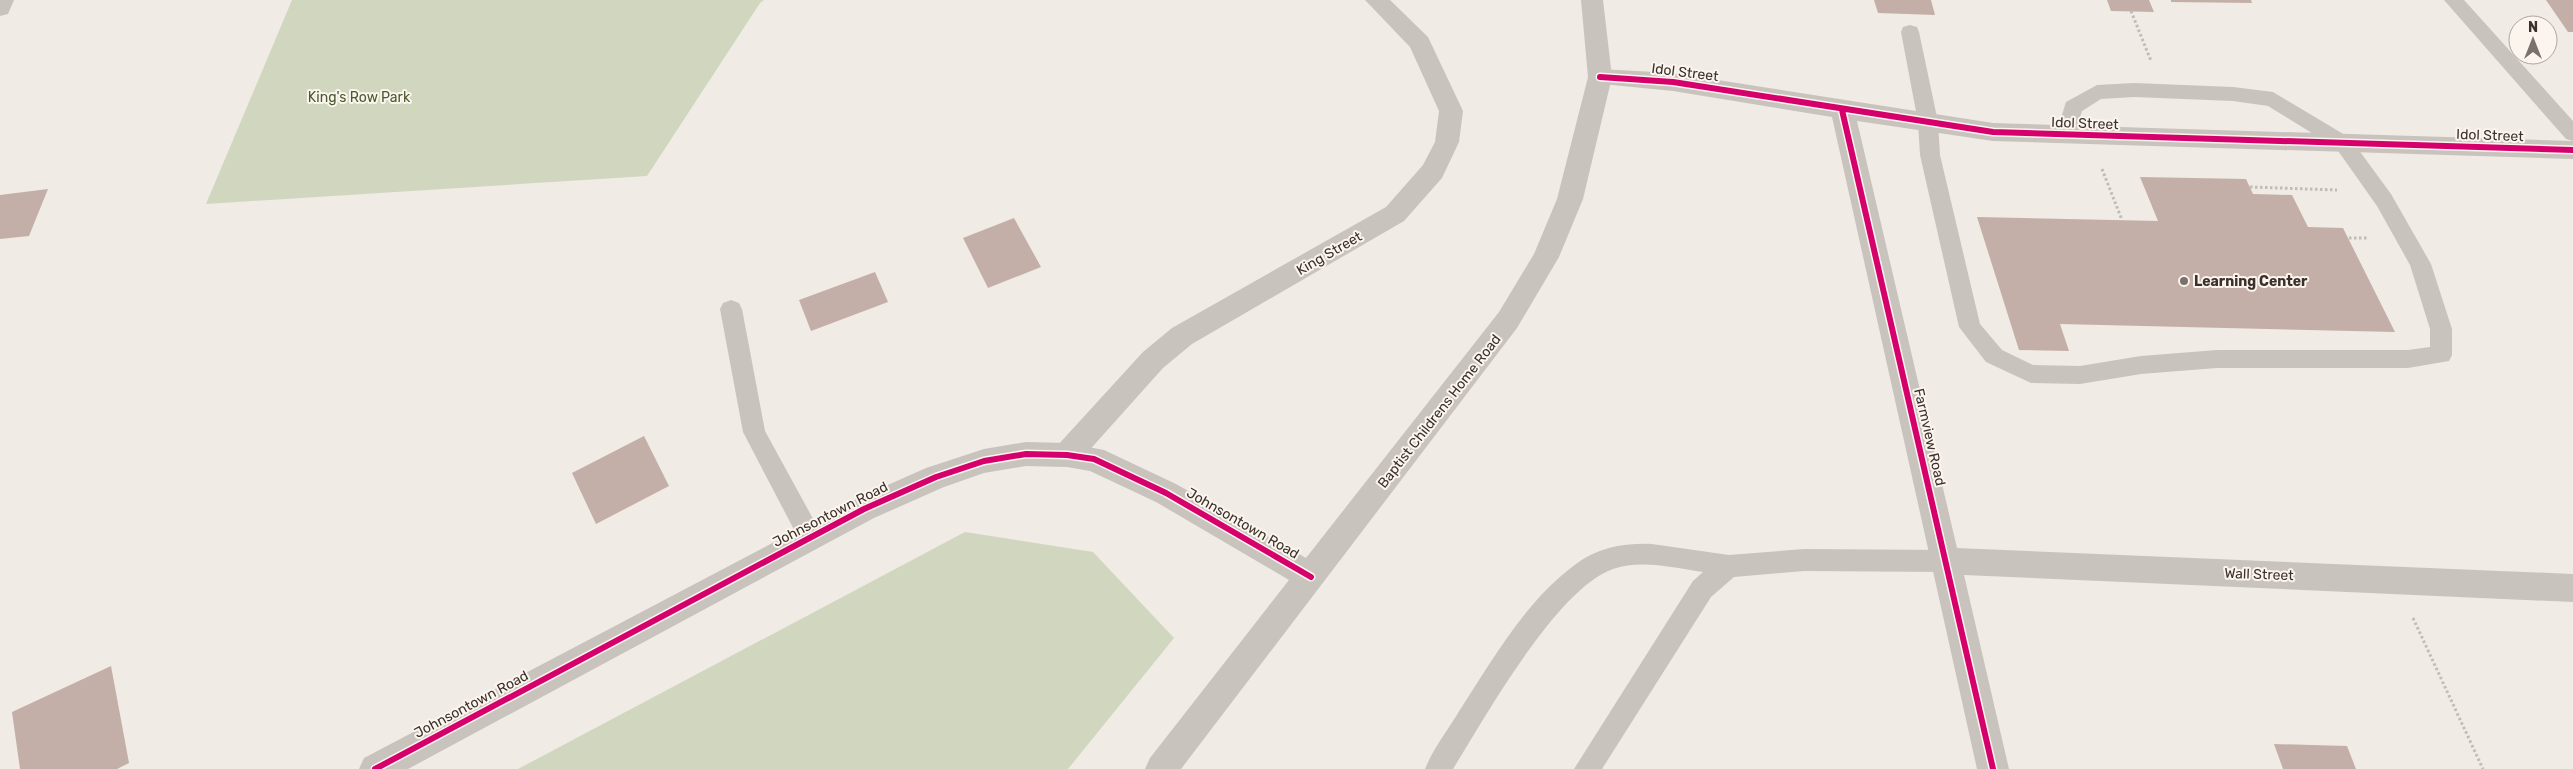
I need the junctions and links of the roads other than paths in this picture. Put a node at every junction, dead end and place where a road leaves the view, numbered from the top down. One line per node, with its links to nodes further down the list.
1 (4, 0): 5 (street)
2 (1376, 0): 15 (street, King Street)
3 (1592, 0): 7 (street, Baptist Childrens Home Road)
4 (2453, 0): 10 (lane)
5 (0, 8)
6 (1910, 32): 9 (lane)
7 (1600, 78): 8 (street, Idol Street); 19 (street, Baptist Childrens Home Road)
8 (1842, 110): 9 (street, Idol Street); 17 (street, Farmview Road)
9 (1928, 122): 11 (street, Idol Street); 12 (lane)
10 (2573, 134)
11 (2078, 135): 12 (street, Idol Street); 12 (lane)
12 (2343, 144): 13 (street, Idol Street)
13 (2573, 150)
14 (731, 309): 16 (lane)
15 (1068, 455): 16 (street, Johnsontown Road); 19 (street, Johnsontown Road)
16 (811, 537): 21 (street, Johnsontown Road)
17 (1945, 562): 18 (lane); 20 (street, Wall Street); 25 (street, Farmview Road)
18 (1729, 566): 23 (lane); 24 (lane)
19 (1311, 577): 22 (street, Baptist Childrens Home Road)
20 (2573, 588)
21 (375, 769)
22 (1161, 769)
23 (1438, 769)
24 (1586, 769)
25 (1993, 769)

